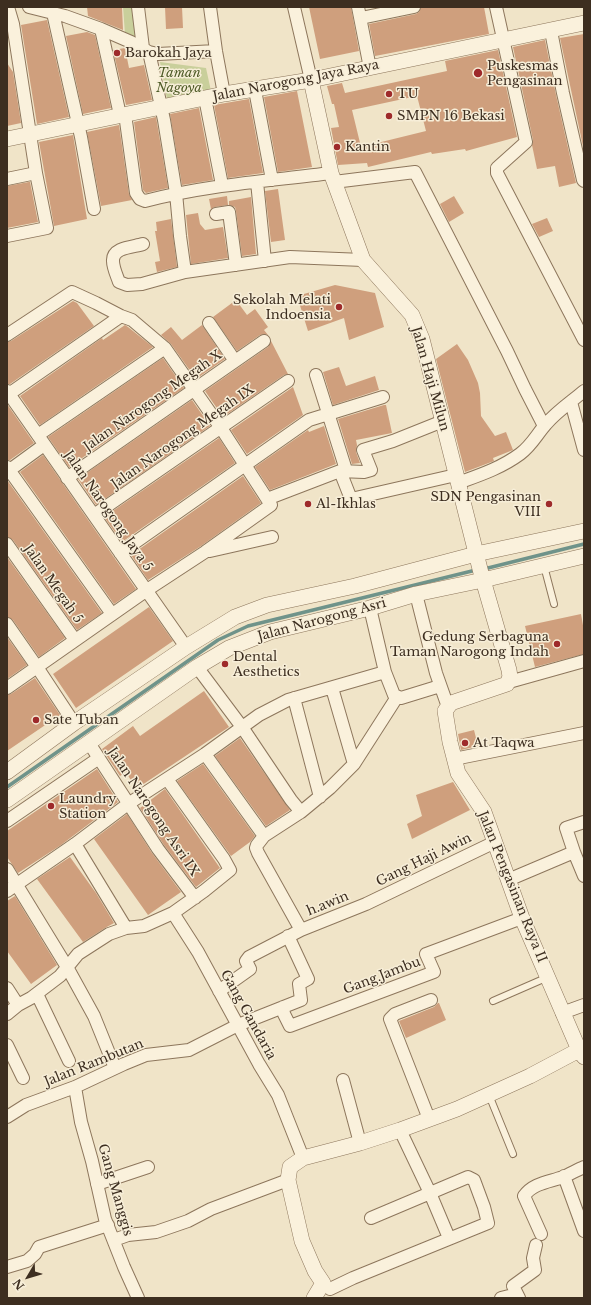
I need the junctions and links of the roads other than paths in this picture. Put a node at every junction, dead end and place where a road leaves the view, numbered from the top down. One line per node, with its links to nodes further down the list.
1 (8, 7): 16 (street)
2 (29, 7): 8 (street)
3 (138, 7): 14 (street)
4 (210, 7): 15 (street)
5 (294, 7): 18 (street)
6 (414, 7): 9 (street)
7 (496, 7): 13 (street)
8 (55, 11): 11 (street); 24 (street)
9 (360, 12): 17 (street)
10 (584, 24): 12 (street, Jalan Narogong Jaya Raya)
11 (101, 29): 14 (street); 23 (street)
12 (551, 30): 13 (street, Jalan Narogong Jaya Raya); 31 (street)
13 (502, 40): 17 (street, Jalan Narogong Jaya Raya); 46 (street)
14 (146, 50): 15 (street); 22 (street)
15 (216, 51): 20 (street)
16 (12, 56): 25 (street)
17 (370, 68): 18 (street, Jalan Narogong Jaya Raya)
18 (312, 80): 19 (street, Jalan Narogong Jaya Raya); 28 (street, Jalan Haji Milun)
19 (255, 90): 20 (street, Jalan Narogong Jaya Raya); 30 (street)
20 (224, 94): 21 (street, Jalan Narogong Jaya Raya)
21 (205, 98): 22 (street, Jalan Narogong Jaya Raya); 33 (street)
22 (161, 106): 23 (street, Jalan Narogong Jaya Raya); 34 (street)
23 (123, 115): 24 (street, Jalan Narogong Jaya Raya); 34 (street)
24 (78, 124): 25 (street, Jalan Narogong Jaya Raya); 35 (street)
25 (30, 133): 26 (street, Jalan Narogong Jaya Raya); 27 (street)
26 (7, 139)
27 (36, 173): 29 (street); 37 (street)
28 (332, 177): 30 (street); 39 (street, Jalan Haji Milun); 59 (street)
29 (7, 179)
30 (272, 180): 32 (street)
31 (584, 181)
32 (257, 182): 33 (street); 40 (street)
33 (222, 185): 34 (street)
34 (176, 193): 42 (street)
35 (94, 209)
36 (216, 214): 41 (street)
37 (7, 236)
38 (143, 244): 42 (street)
39 (363, 260): 40 (street); 58 (street, Jalan Haji Milun)
40 (265, 261): 41 (street)
41 (236, 265): 42 (street)
42 (185, 272)
43 (121, 316): 45 (street); 48 (street); 54 (street)
44 (209, 323): 49 (street, Jalan Narogong Megah X)
45 (7, 335)
46 (584, 340)
47 (264, 341): 49 (street, Jalan Narogong Megah X)
48 (164, 348): 52 (street); 61 (street)
49 (235, 361): 52 (street, Jalan Narogong Megah X)
50 (316, 375): 57 (street)
51 (288, 381): 60 (street, Jalan Narogong Megah IX)
52 (195, 389): 60 (street); 66 (street, Jalan Narogong Megah X)
53 (584, 391): 56 (street)
54 (8, 393): 61 (street, Jalan Narogong Jaya 5)
55 (383, 397): 57 (street)
56 (571, 402): 59 (street); 62 (street)
57 (327, 413): 63 (street); 65 (street)
58 (442, 421): 65 (street); 67 (street, Jalan Haji Milun)
59 (544, 426): 67 (street)
60 (221, 428): 63 (street); 69 (street, Jalan Narogong Megah IX)
61 (41, 440): 64 (street); 66 (street, Jalan Narogong Jaya 5)
62 (584, 450)
63 (245, 464): 68 (street); 74 (street)
64 (8, 470): 82 (street)
65 (343, 470): 67 (street); 68 (street)
66 (68, 478): 69 (street, Jalan Narogong Jaya 5)
67 (457, 479): 77 (street, Jalan Haji Milun)
68 (267, 498): 73 (street)
69 (94, 515): 74 (street, Jalan Narogong Jaya 5)
70 (584, 531): 77 (street, Jalan Narogong Asri)
71 (272, 537): 73 (street)
72 (7, 544): 84 (street, Jalan Megah 5)
73 (205, 552): 78 (street)
74 (120, 553): 78 (street, Jalan Narogong Jaya 5)
75 (584, 556): 76 (street, Jalan Narogong Asri)
76 (544, 566): 77 (street, Jalan Narogong Asri); 80 (lane)
77 (480, 567): 79 (street, Jalan Narogong Asri); 85 (street, Jalan Narogong Asri); 90 (street)
78 (147, 590): 82 (street); 85 (street, Jalan Narogong Jaya 5)
79 (416, 594): 81 (street, Jalan Narogong Asri); 91 (street)
80 (554, 604)
81 (370, 608): 88 (street, Jalan Narogong Asri); 89 (street)
82 (112, 614): 84 (street)
83 (7, 624): 87 (street)
84 (75, 640): 87 (street)
85 (186, 647): 97 (street, Jalan Narogong Asri)
86 (584, 661): 90 (street)
87 (37, 667): 92 (street); 97 (street)
88 (197, 667): 98 (street); 100 (street, Jalan Narogong Asri)
89 (385, 672): 93 (street); 94 (street)
90 (509, 682): 96 (street)
91 (440, 686): 94 (street); 96 (street)
92 (7, 688)
93 (332, 688): 95 (street); 104 (street)
94 (397, 697): 104 (street)
95 (294, 698): 98 (street); 107 (street)
96 (448, 707): 103 (street, Jalan Pengasinan Raya II)
97 (74, 723): 105 (street, Jalan Narogong Asri)
98 (242, 727): 101 (street); 110 (street)
99 (584, 733): 103 (street)
100 (90, 743): 102 (street, Jalan Narogong Asri IX); 108 (street, Jalan Narogong Asri)
101 (205, 754): 106 (street); 113 (street)
102 (99, 758): 109 (street, Jalan Narogong Asri IX); 111 (street)
103 (454, 759): 114 (street, Jalan Pengasinan Raya II)
104 (354, 764): 107 (street)
105 (7, 772)
106 (167, 779): 109 (street); 121 (street)
107 (320, 796): 110 (street)
108 (7, 800)
109 (128, 804): 115 (street); 121 (street, Jalan Narogong Asri IX)
110 (302, 812): 113 (street)
111 (7, 821)
112 (584, 822): 116 (street)
113 (264, 836): 126 (street)
114 (495, 842): 119 (street, Jalan Pengasinan Raya II); 122 (street, Gang Haji Awin)
115 (74, 844): 120 (street); 125 (street)
116 (574, 852): 118 (street); 119 (street)
117 (7, 869): 120 (street)
118 (584, 876)
119 (508, 880): 124 (street, Jalan Pengasinan Raya II)
120 (12, 887): 128 (street)
121 (195, 898): 123 (street)
122 (366, 904): 126 (street, h.awin)
123 (173, 913): 125 (street); 131 (street, Gang Gandaria)
124 (522, 918): 129 (street, Jalan Pengasinan Raya II); 137 (street, Gang.Jambu)
125 (126, 928): 128 (street)
126 (301, 930): 127 (street, h.awin)
127 (288, 936): 131 (street, h.awin); 137 (street, Jalan Rambutan)
128 (67, 967): 132 (street); 144 (street)
129 (548, 977): 134 (lane); 138 (street, Jalan Pengasinan Raya II)
130 (7, 988): 135 (street)
131 (219, 991): 140 (street, Gang Gandaria)
132 (37, 994): 135 (street); 143 (street)
133 (431, 1000): 150 (street)
134 (493, 1001)
135 (18, 1005): 139 (street)
136 (584, 1005): 138 (street)
137 (283, 1007): 140 (street, Jalan Rambutan)
138 (562, 1013): 142 (street, Jalan Pengasinan Raya II)
139 (7, 1014)
140 (238, 1026): 144 (street, Jalan Rambutan); 154 (street, Gang Gandaria)
141 (7, 1045): 145 (street)
142 (581, 1053): 148 (street, Jalan Pengasinan Raya II)
143 (69, 1061)
144 (115, 1068): 147 (street, Jalan Rambutan)
145 (23, 1078)
146 (343, 1080): 152 (street)
147 (75, 1087): 149 (street, Jalan Rambutan); 159 (street, Gang Manggis)
148 (489, 1095): 150 (street, Jalan Pengasinan Raya II); 153 (lane)
149 (7, 1117)
150 (429, 1119): 151 (street, Jalan Pengasinan Raya II)
151 (400, 1130): 152 (street, Jalan Pengasinan Raya II); 160 (street)
152 (360, 1143): 154 (street, Jalan Pengasinan Raya II)
153 (513, 1154)
154 (303, 1158): 158 (street, Jalan Pengasinan Raya II)
155 (148, 1167): 159 (street)
156 (584, 1167): 157 (street)
157 (564, 1176): 163 (street); 164 (street)
158 (288, 1180): 166 (street); 169 (street)
159 (97, 1184): 162 (street, Gang Manggis)
160 (430, 1193): 161 (street); 165 (street); 165 (street)
161 (371, 1218)
162 (108, 1225): 166 (street, Gang Manggis); 168 (street)
163 (584, 1231)
164 (541, 1234)
165 (449, 1238): 169 (street)
166 (114, 1240): 171 (street, Gang Manggis)
167 (536, 1246): 170 (street)
168 (7, 1267)
169 (329, 1290): 172 (street)
170 (518, 1296): 173 (street)
171 (138, 1298)
172 (314, 1298)
173 (501, 1298)

